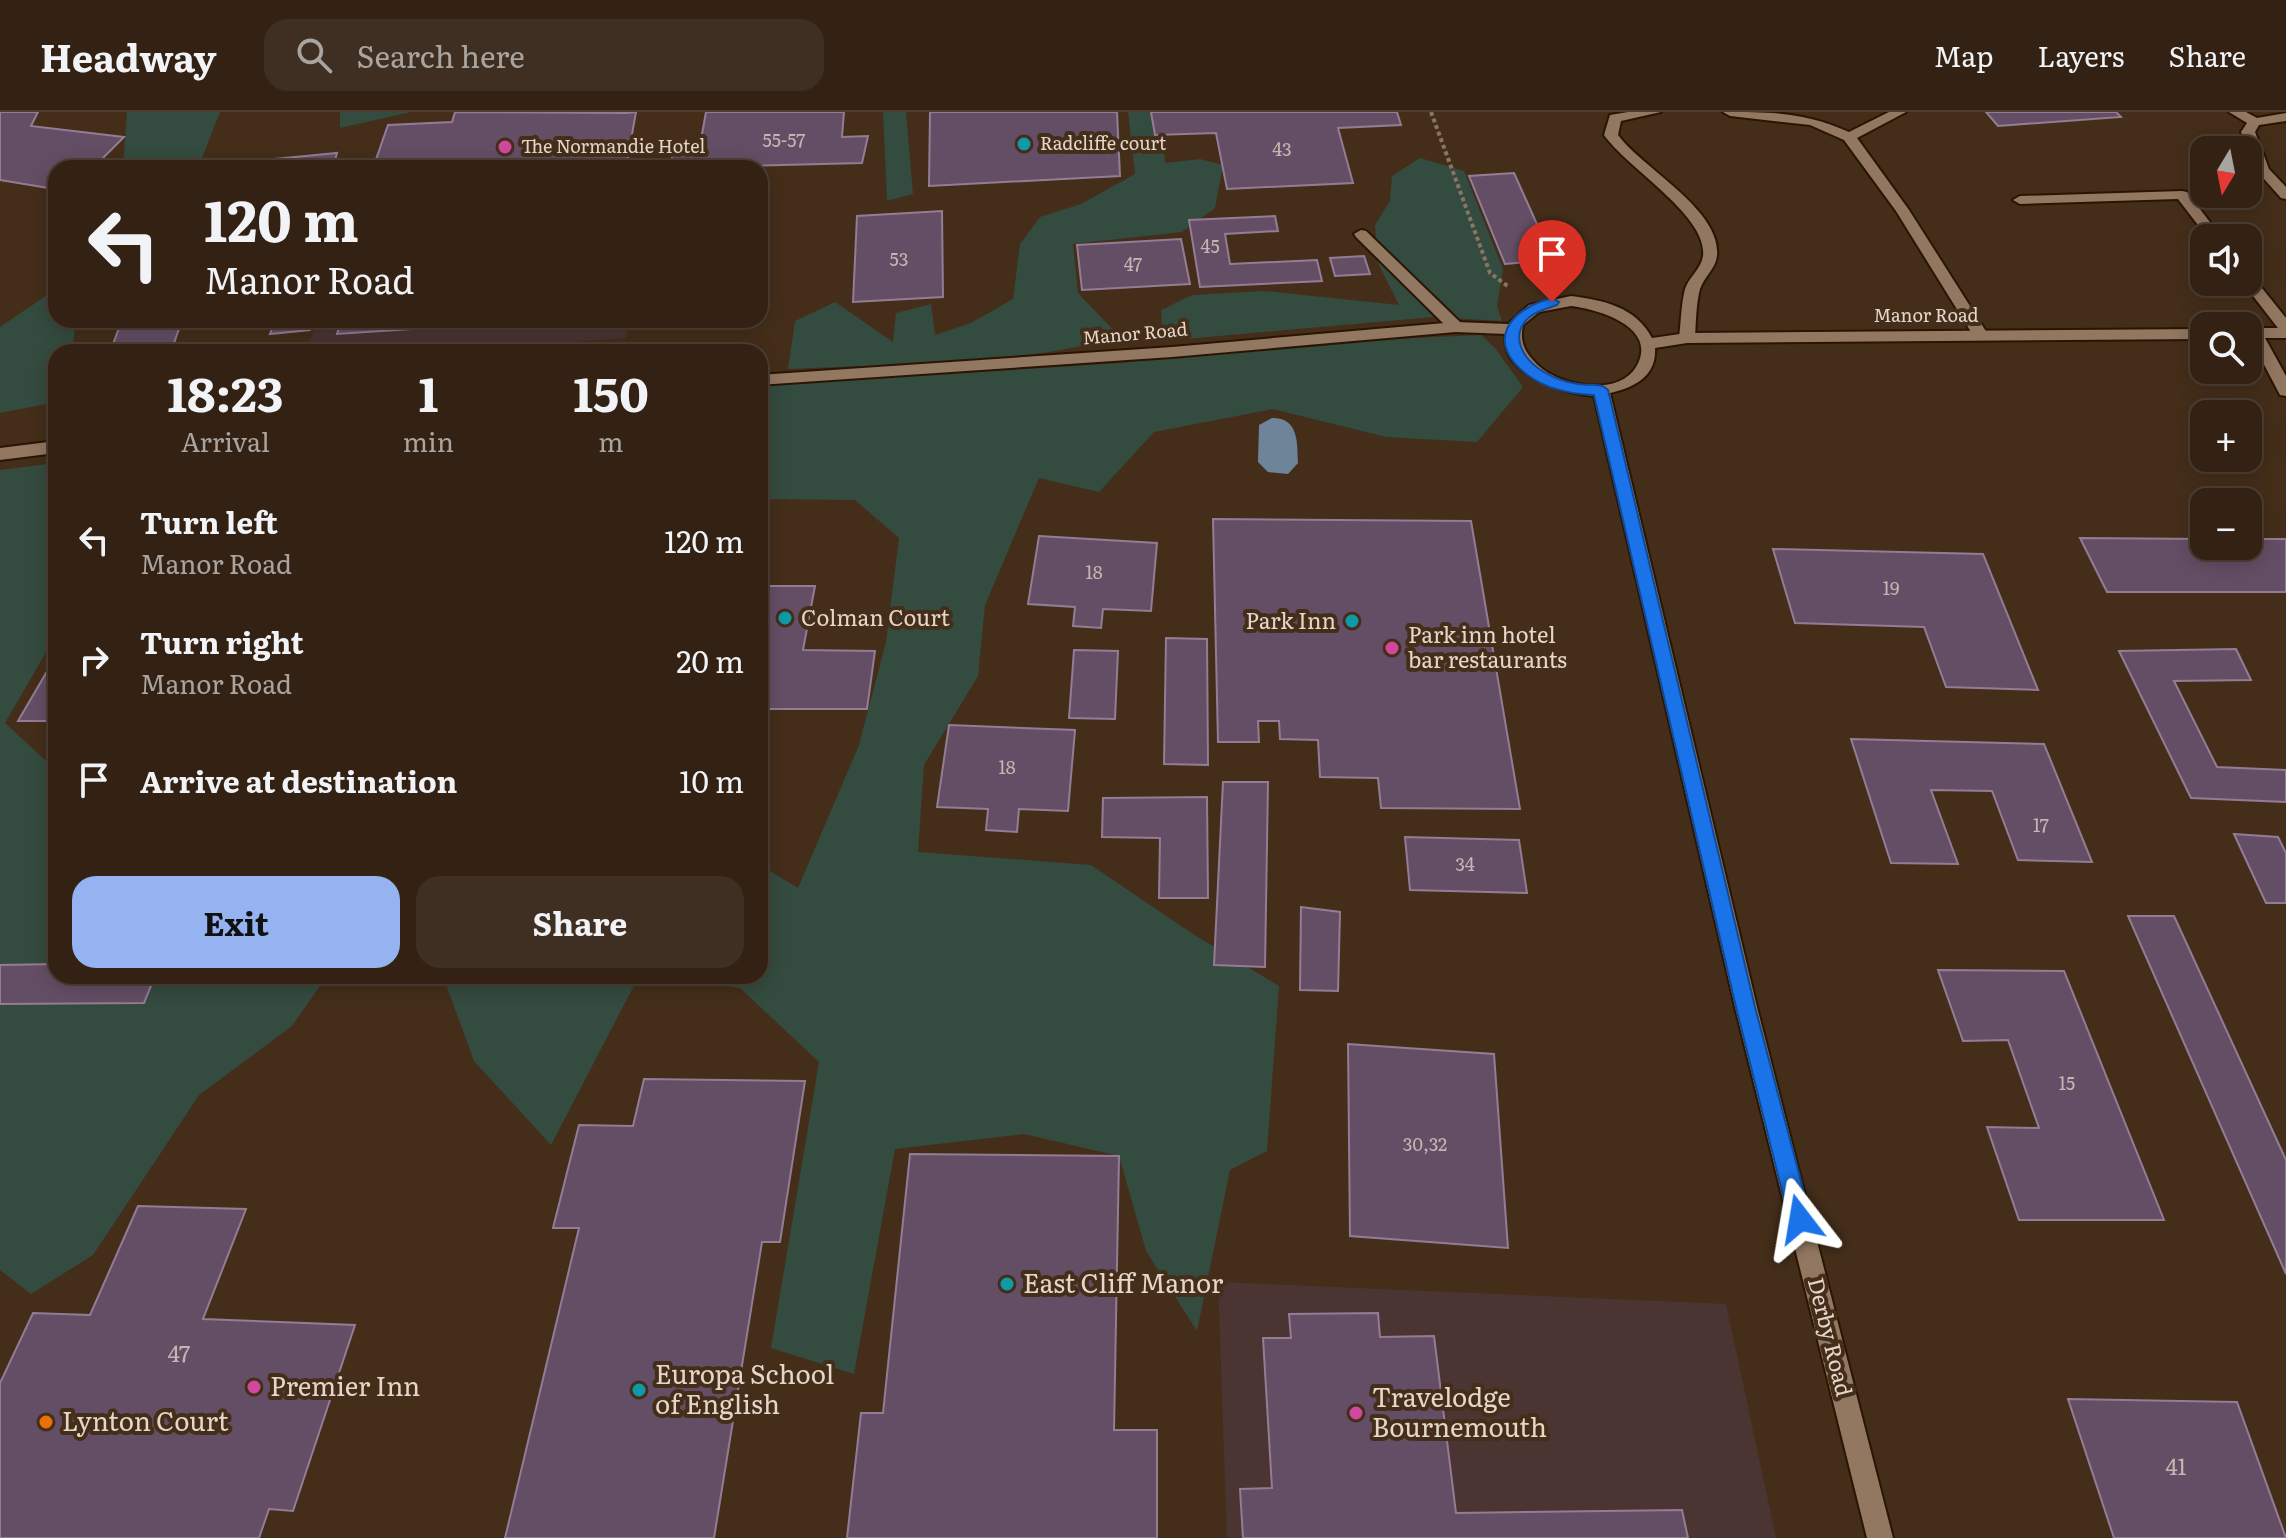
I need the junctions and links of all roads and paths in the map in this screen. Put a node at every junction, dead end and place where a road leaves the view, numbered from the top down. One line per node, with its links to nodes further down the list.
1 (1431, 112): 14 (path)
2 (1654, 112): 21 (street)
3 (1730, 112): 8 (street)
4 (1899, 112): 8 (street)
5 (2236, 112): 7 (street)
6 (2286, 117): 7 (street)
7 (2255, 122): 9 (street)
8 (1849, 137): 20 (street)
9 (2286, 195)
10 (2020, 200): 11 (street)
11 (2204, 224)
12 (1361, 234): 15 (street)
13 (2260, 296): 17 (street)
14 (1535, 307): 16 (street); 22 (street)
15 (1456, 327): 16 (street, Manor Road); 24 (street, Manor Road)
16 (1513, 329): 25 (street)
17 (2286, 331): 18 (street)
18 (2262, 332)
19 (2190, 334): 20 (street, Manor Road)
20 (1981, 336): 21 (street, Manor Road)
21 (1687, 338): 22 (street, Manor Road)
22 (1648, 344): 25 (street)
23 (2262, 350): 26 (street)
24 (768, 379)
25 (1601, 390): 29 (street, Derby Road)
26 (2286, 391)
27 (48, 448): 28 (street)
28 (0, 454)
29 (1880, 1538)

